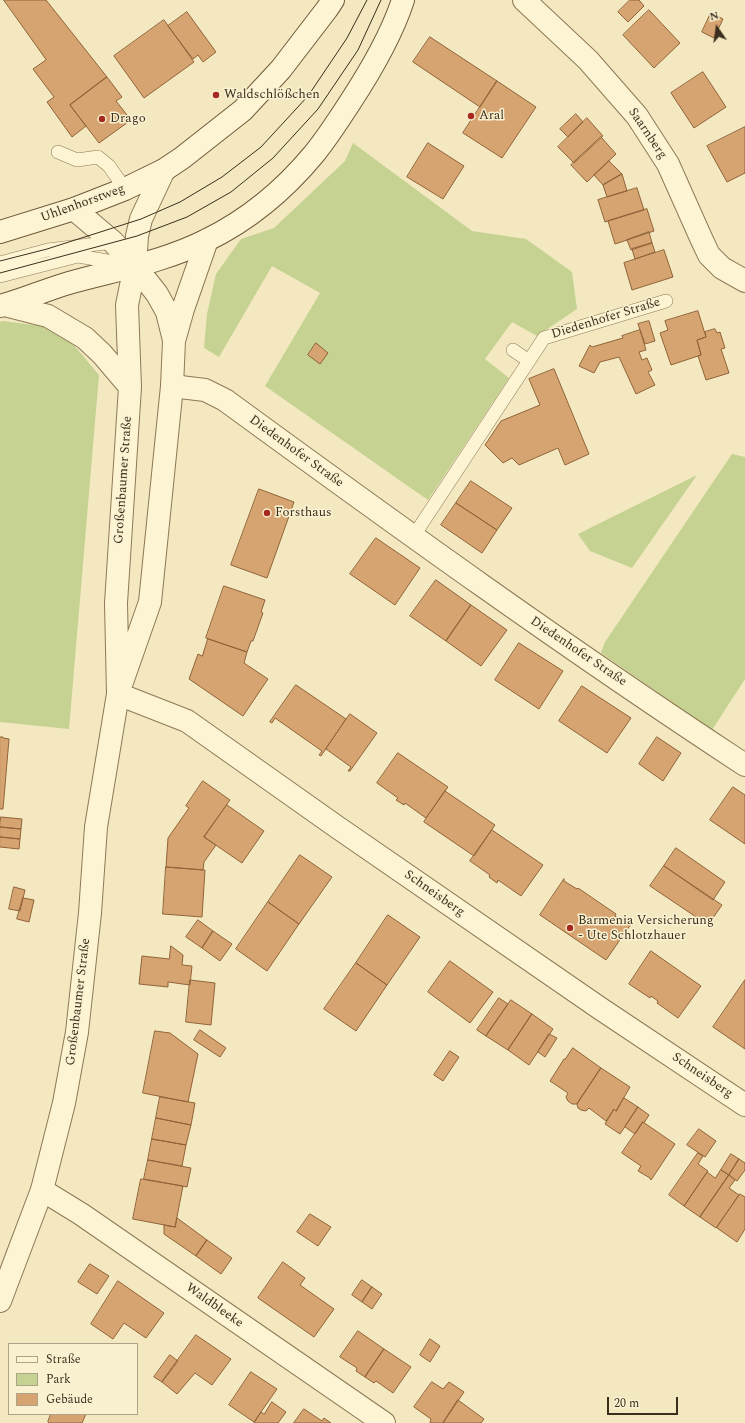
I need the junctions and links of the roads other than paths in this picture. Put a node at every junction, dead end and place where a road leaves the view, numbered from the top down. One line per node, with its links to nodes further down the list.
1 (333, 0): 5 (street)
2 (403, 0): 9 (street)
3 (524, 0): 14 (street, Saarnberg)
4 (58, 152): 6 (lane)
5 (164, 170): 6 (street, Uhlenhorstweg); 12 (street, Großenbaumer Straße)
6 (125, 189): 7 (street, Uhlenhorstweg)
7 (74, 209): 8 (street, Uhlenhorstweg); 10 (street, Großenbaumer Straße)
8 (0, 232)
9 (207, 240): 12 (street); 17 (street, Großenbaumer Straße)
10 (113, 242): 11 (lane); 12 (street, Großenbaumer Straße)
11 (0, 264)
12 (135, 266): 13 (lane); 16 (street); 17 (street, Großenbaumer Straße); 21 (street, Großenbaumer Straße)
13 (0, 276)
14 (745, 281)
15 (666, 301): 19 (lane, Diedenhofer Straße)
16 (2, 306): 21 (street)
17 (174, 341): 20 (street, Großenbaumer Straße)
18 (513, 350): 19 (lane)
19 (529, 361): 22 (lane, Diedenhofer Straße)
20 (172, 386): 22 (street, Diedenhofer Straße); 23 (street, Großenbaumer Straße)
21 (130, 387): 23 (street, Großenbaumer Straße)
22 (412, 537): 24 (street, Diedenhofer Straße)
23 (118, 694): 25 (street, Schneisberg); 26 (street, Großenbaumer Straße)
24 (745, 765)
25 (745, 1105)
26 (42, 1190): 27 (street, Großenbaumer Straße); 28 (street, Waldbleeke)
27 (0, 1302)
28 (384, 1423)

